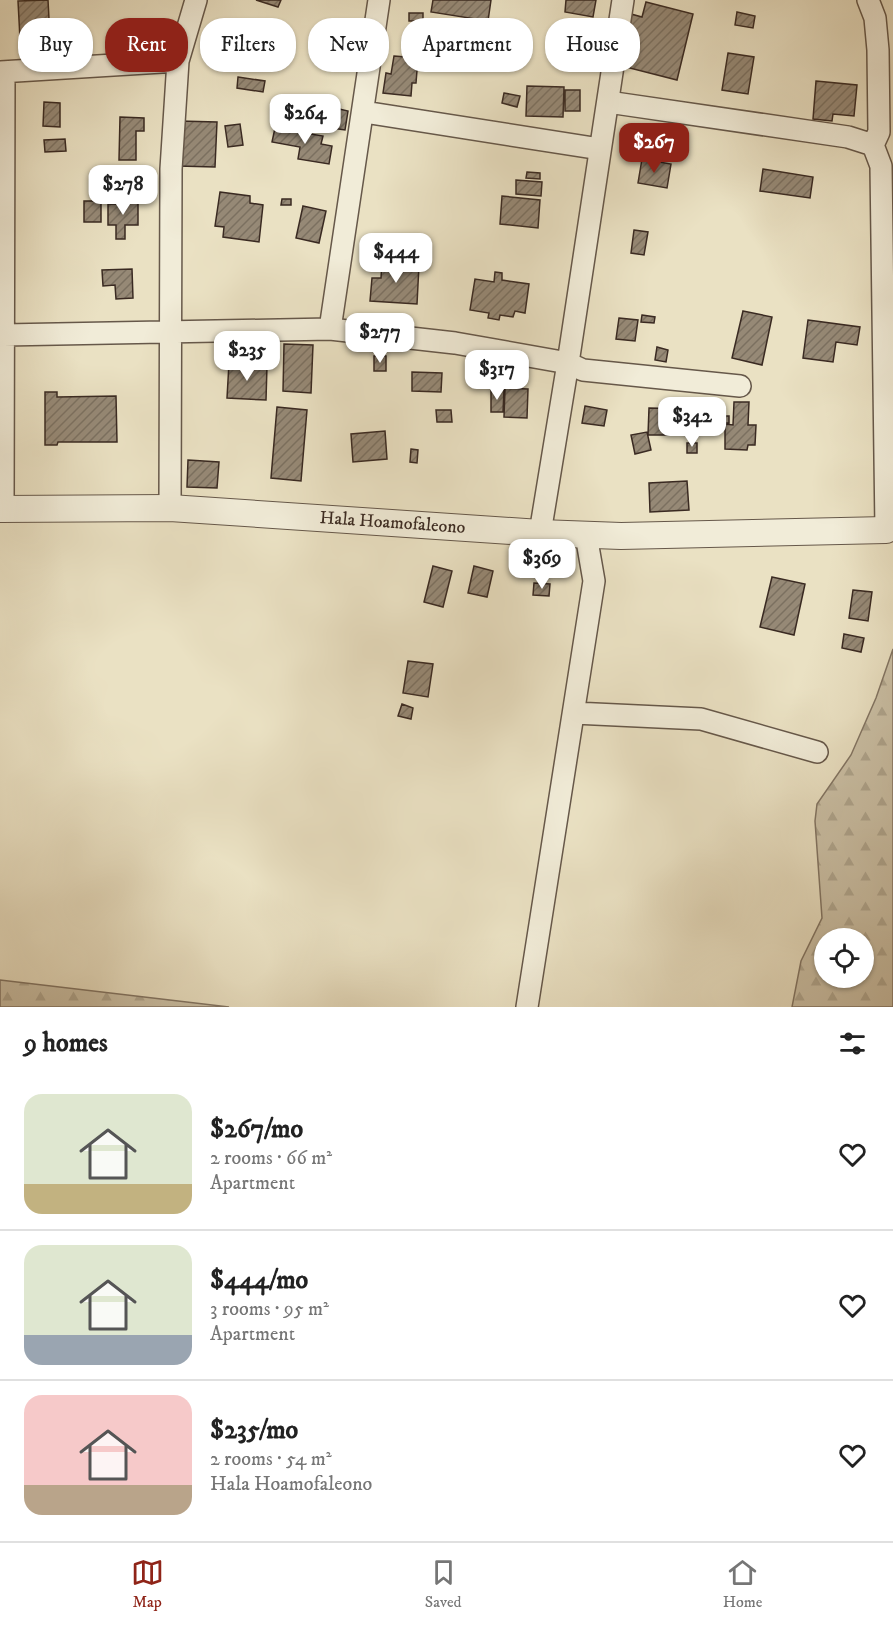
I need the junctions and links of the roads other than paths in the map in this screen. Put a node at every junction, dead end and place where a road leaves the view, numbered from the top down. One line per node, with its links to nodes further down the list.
1 (196, 0): 5 (street)
2 (379, 0): 10 (street)
3 (623, 0): 9 (street)
4 (868, 0): 11 (street)
5 (188, 27)
6 (105, 66): 7 (street)
7 (2, 72): 15 (street)
8 (177, 72): 14 (street)
9 (608, 102): 11 (street); 12 (street)
10 (364, 112): 12 (street); 13 (street)
11 (873, 145): 20 (street)
12 (600, 149): 16 (street)
13 (330, 329): 14 (street); 16 (street)
14 (169, 331): 15 (street); 18 (street)
15 (4, 335): 19 (street)
16 (568, 363): 17 (street); 21 (street)
17 (740, 386)
18 (170, 508): 19 (street, Hala Hoamofaleono); 21 (street, Hala Hoamofaleono)
19 (2, 509)
20 (890, 529): 22 (street, Hala Hoamofaleono)
21 (540, 533): 22 (street, Hala Hoamofaleono)
22 (586, 535): 23 (street)
23 (574, 712): 24 (street); 25 (street)
24 (817, 752)
25 (526, 1007)

